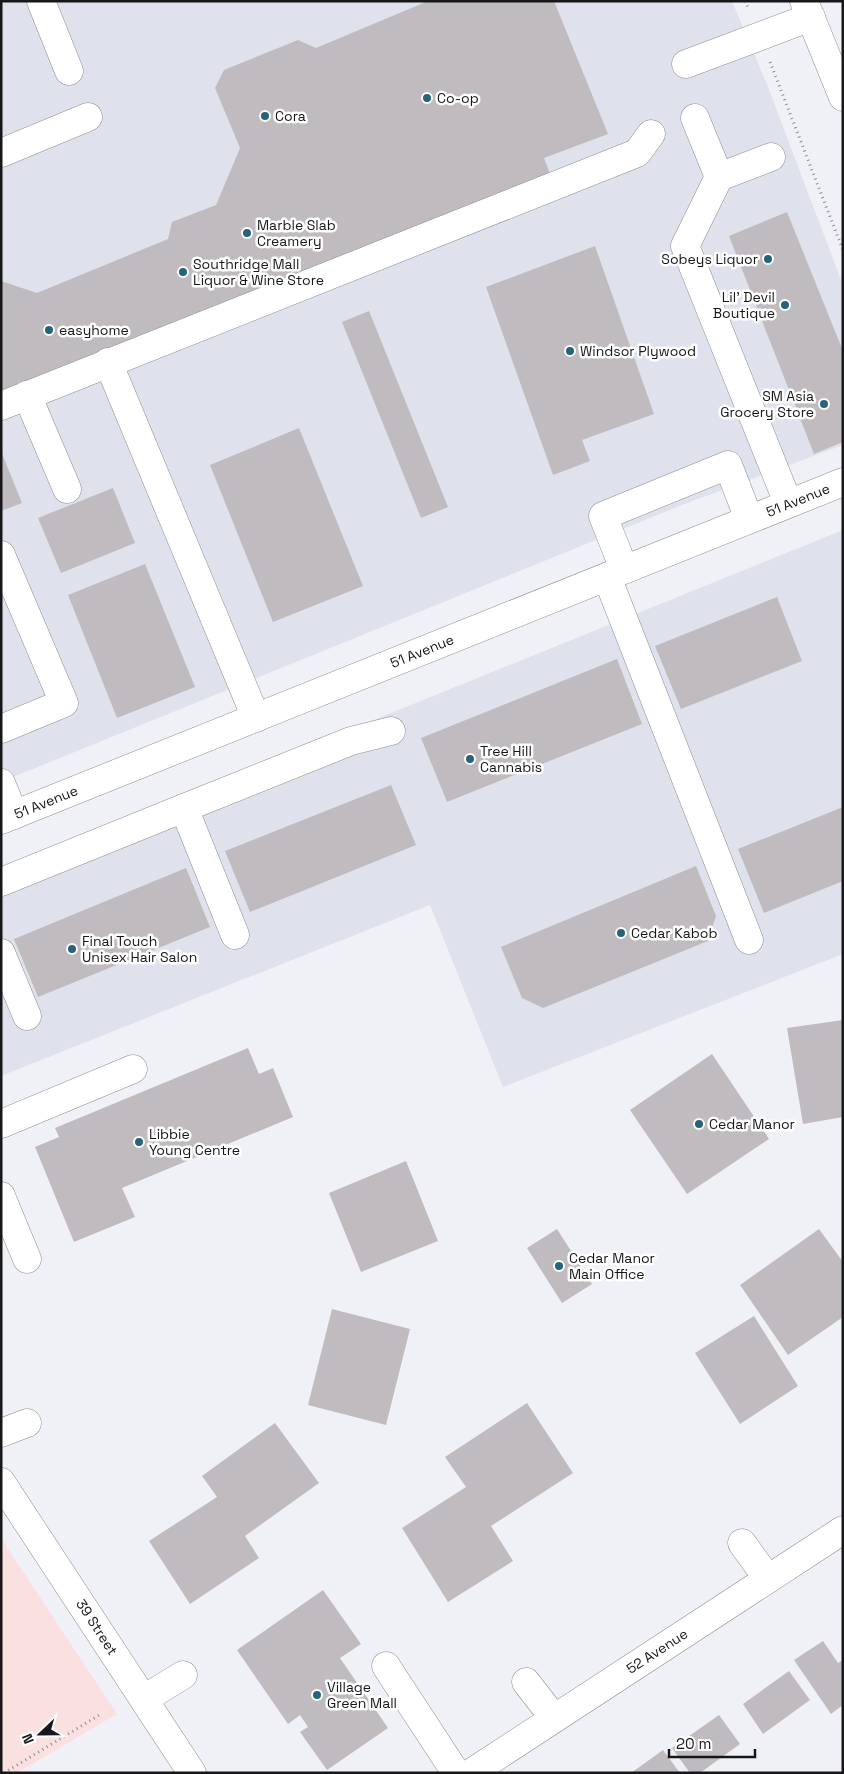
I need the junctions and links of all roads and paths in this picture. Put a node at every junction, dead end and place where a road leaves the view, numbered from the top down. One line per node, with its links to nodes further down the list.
1 (41, 1): 6 (street)
2 (746, 1): 4 (path)
3 (807, 9): 4 (street); 7 (street)
4 (760, 37): 5 (street); 14 (path)
5 (686, 64)
6 (69, 71)
7 (843, 97)
8 (88, 117): 11 (street)
9 (696, 118): 13 (street)
10 (651, 134): 15 (street)
11 (1, 152)
12 (771, 157): 13 (street)
13 (719, 177): 20 (street)
14 (843, 250)
15 (108, 362): 16 (street); 24 (street)
16 (27, 395): 17 (street); 19 (street)
17 (1, 406)
18 (843, 482): 20 (street, 51 Avenue)
19 (68, 489)
20 (788, 503): 21 (street, 51 Avenue)
21 (750, 520): 23 (street, 51 Avenue); 23 (street)
22 (1, 555): 25 (street)
23 (615, 573): 24 (street, 51 Avenue); 32 (street)
24 (256, 718): 29 (street, 51 Avenue)
25 (1, 729)
26 (391, 731): 28 (street)
27 (1, 783): 29 (street)
28 (184, 808): 30 (street); 31 (street)
29 (8, 817)
30 (1, 882)
31 (235, 935)
32 (749, 940)
33 (1, 953): 34 (street)
34 (27, 1016)
35 (133, 1069): 36 (street)
36 (1, 1124)
37 (1, 1196): 38 (street)
38 (26, 1259)
39 (27, 1423): 40 (street)
40 (1, 1432)
41 (1, 1482): 48 (street, 39 Street)
42 (843, 1530): 44 (street, 52 Avenue)
43 (742, 1543): 44 (street)
44 (768, 1579): 50 (street, 52 Avenue)
45 (386, 1666): 53 (street)
46 (183, 1675): 48 (street)
47 (526, 1682): 50 (street)
48 (144, 1699): 52 (street, 39 Street)
49 (101, 1714): 51 (path)
50 (554, 1718): 54 (street, 52 Avenue)
51 (4, 1773)
52 (192, 1773)
53 (456, 1773)
54 (471, 1773)

